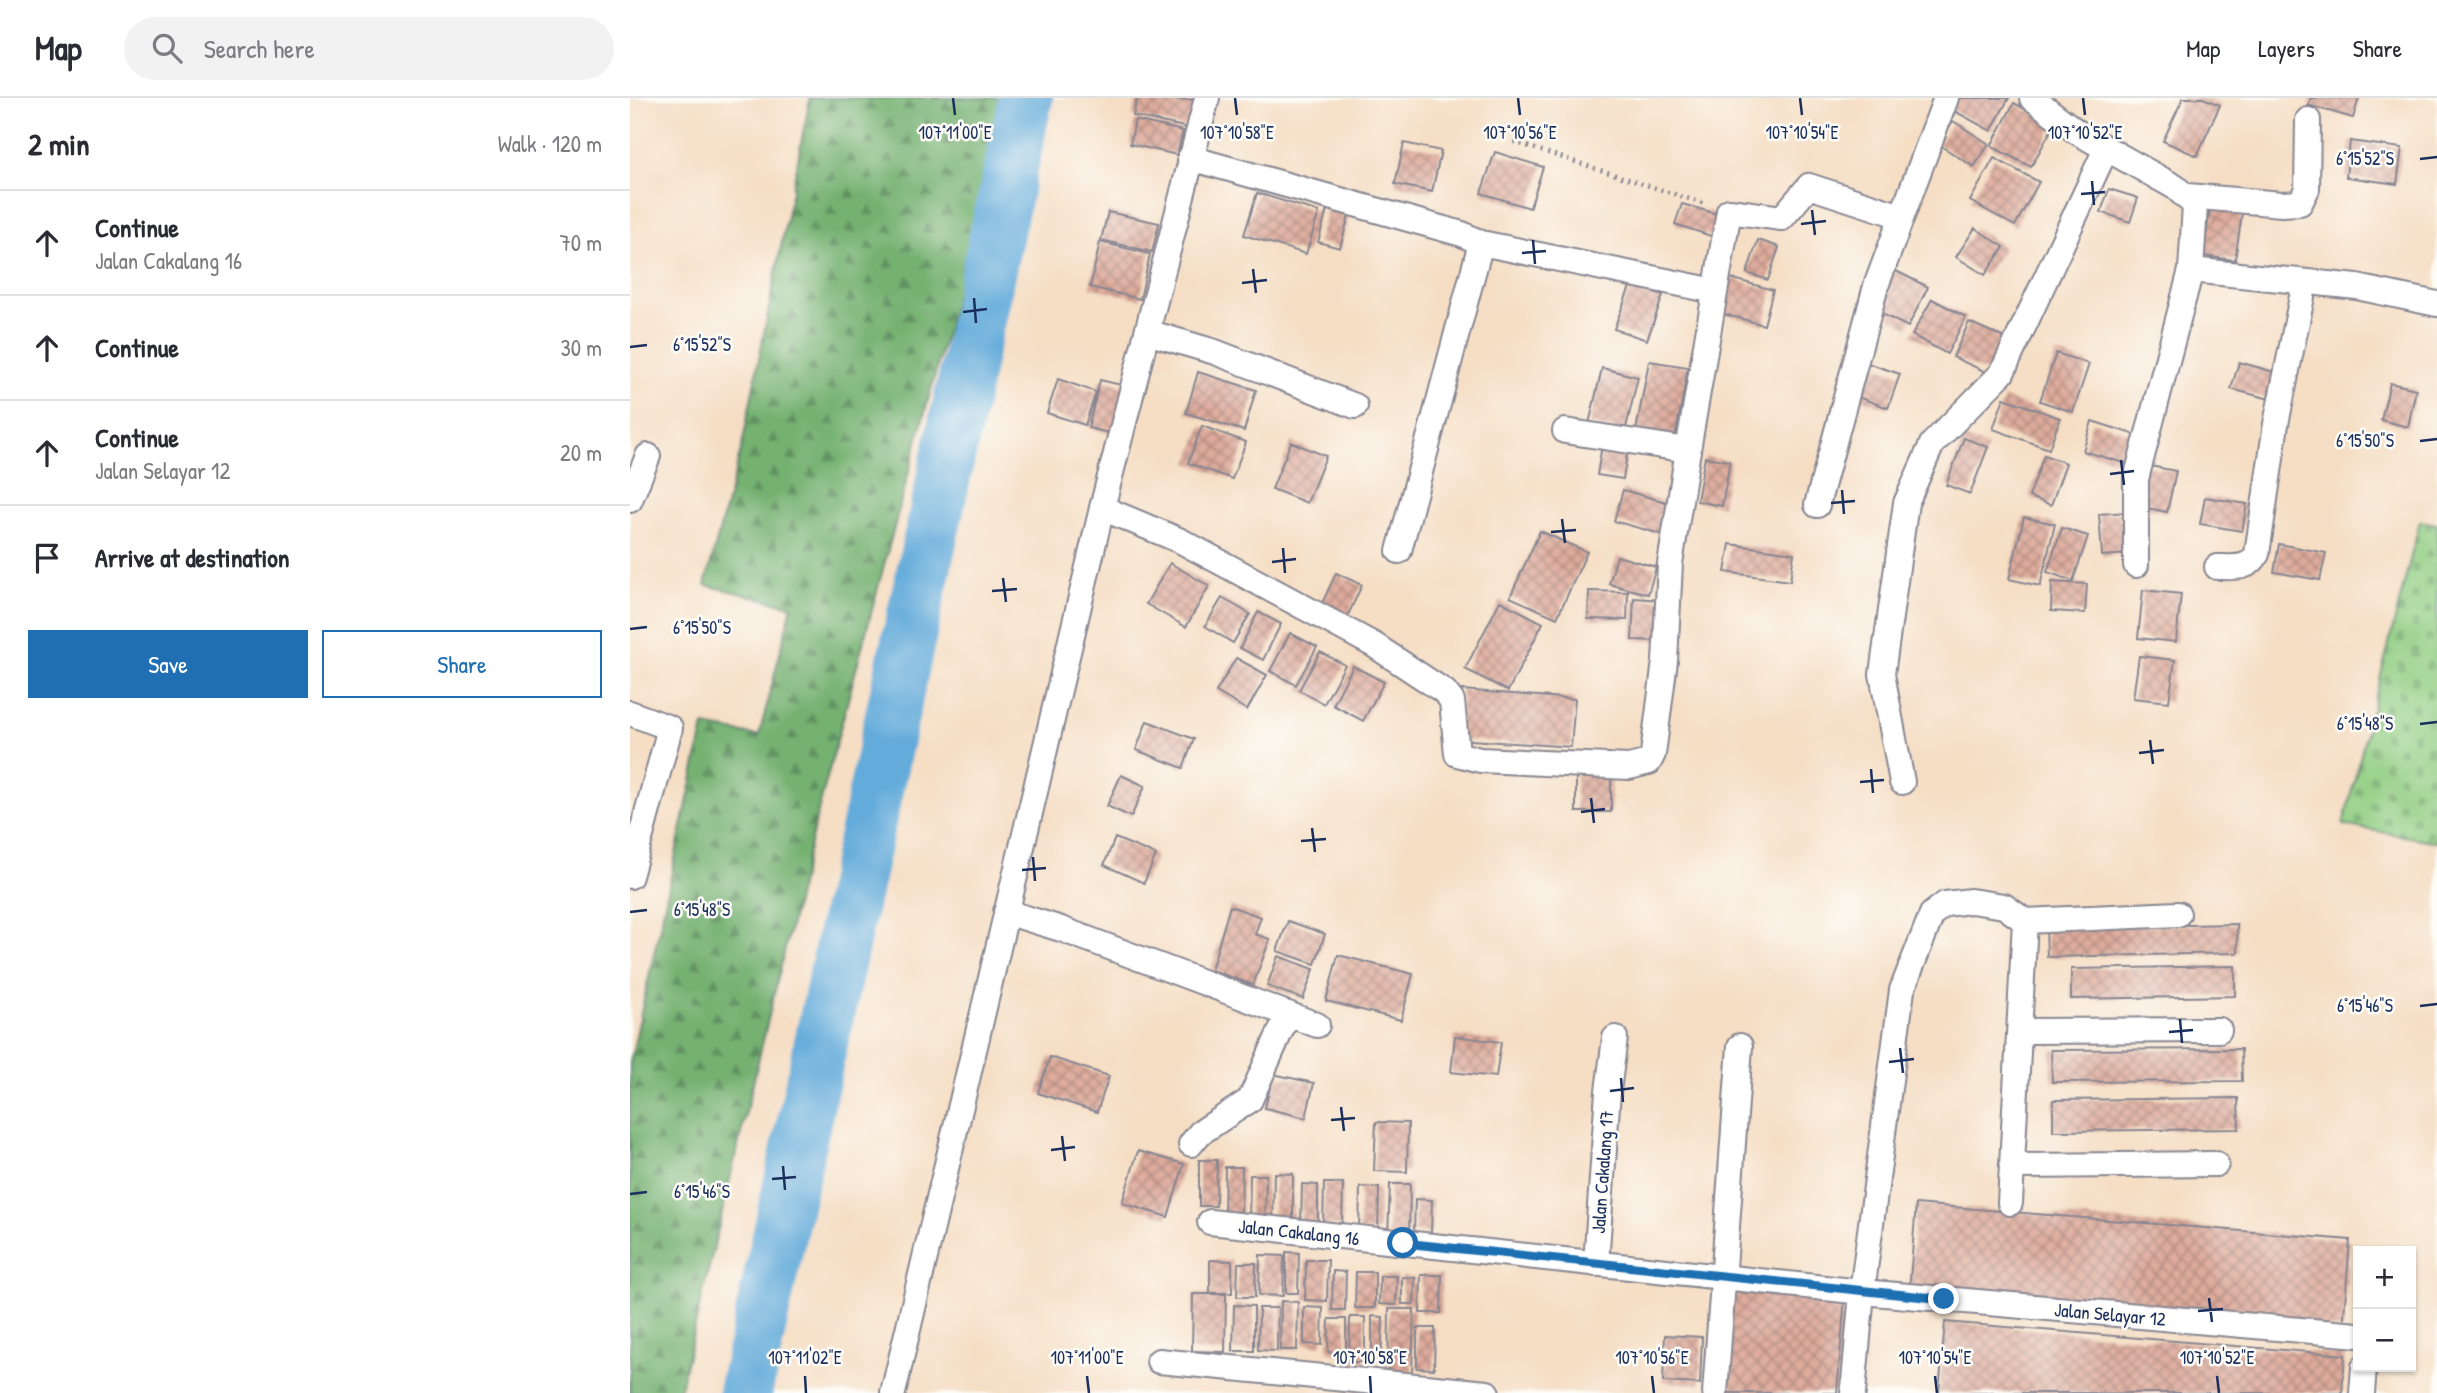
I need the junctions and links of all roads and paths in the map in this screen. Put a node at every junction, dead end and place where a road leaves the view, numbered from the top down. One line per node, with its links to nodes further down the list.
1 (1207, 98): 7 (street)
2 (1946, 98): 10 (street)
3 (2032, 98): 6 (street)
4 (2308, 120): 8 (street)
5 (1514, 142): 9 (path)
6 (2106, 149): 8 (street); 28 (street)
7 (1190, 158): 11 (street); 16 (street)
8 (2188, 196): 12 (street)
9 (1729, 211): 10 (street); 14 (street)
10 (1901, 216): 22 (street)
11 (1481, 243): 14 (street); 24 (street)
12 (2191, 270): 13 (street); 25 (street)
13 (2305, 282): 15 (street); 26 (street)
14 (1715, 291): 19 (street)
15 (2437, 304)
16 (1147, 332): 17 (street); 23 (street)
17 (1355, 406)
18 (1565, 431): 19 (street)
19 (1688, 450): 23 (street)
20 (648, 456): 21 (street)
21 (630, 500)
22 (1816, 505)
23 (1102, 509): 30 (street)
24 (1399, 551)
25 (2136, 565)
26 (2217, 567)
27 (630, 713): 29 (street)
28 (1902, 782)
29 (630, 876)
30 (1006, 912): 33 (street); 50 (street)
31 (2178, 914): 32 (street)
32 (2025, 921): 36 (street); 46 (street)
33 (1288, 1014): 34 (street); 39 (street)
34 (1317, 1025)
35 (2219, 1030): 36 (street)
36 (2021, 1031): 41 (street)
37 (1615, 1038): 44 (street, Jalan Cakalang 17)
38 (1740, 1046): 45 (street)
39 (1191, 1144)
40 (2216, 1164): 41 (street)
41 (2012, 1166): 42 (street)
42 (2010, 1203)
43 (1210, 1222): 44 (street, Jalan Cakalang 16)
44 (1596, 1264): 45 (street, Jalan Cakalang 16)
45 (1722, 1276): 46 (street, Jalan Selayar 12); 52 (street)
46 (1862, 1292): 47 (street, Jalan Selayar 12); 53 (street)
47 (2353, 1335)
48 (1160, 1361): 51 (street)
49 (2364, 1372): 54 (street)
50 (893, 1393)
51 (1487, 1393)
52 (1715, 1393)
53 (1853, 1393)
54 (2362, 1393)

